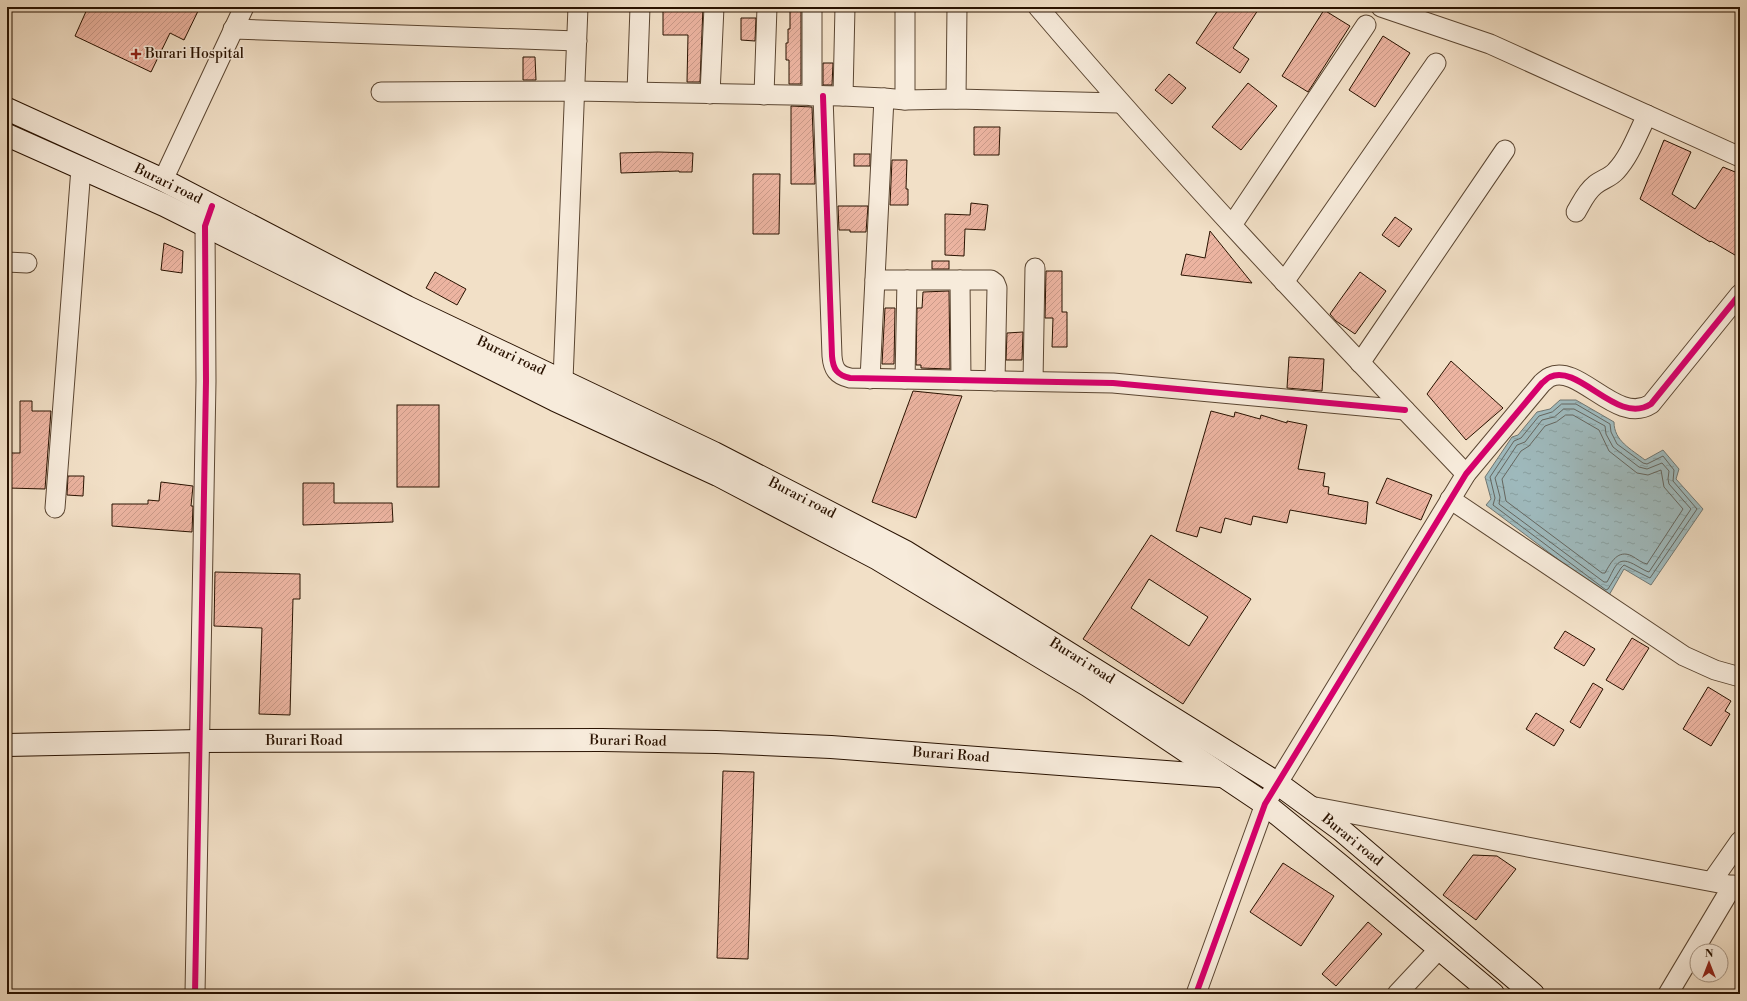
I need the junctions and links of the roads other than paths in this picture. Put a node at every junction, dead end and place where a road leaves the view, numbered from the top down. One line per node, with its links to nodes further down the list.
1 (244, 7): 13 (street)
2 (578, 7): 14 (street)
3 (640, 7): 18 (street)
4 (714, 7): 19 (street)
5 (767, 7): 20 (street)
6 (812, 7): 21 (street)
7 (845, 7): 22 (street)
8 (905, 7): 25 (street)
9 (958, 7): 24 (street)
10 (1038, 7): 26 (street)
11 (1381, 7): 28 (street)
12 (1366, 24): 36 (street)
13 (233, 29): 14 (street); 33 (street)
14 (577, 41): 16 (street)
15 (1436, 63): 44 (street)
16 (575, 91): 17 (street); 18 (street); 52 (street)
17 (381, 92)
18 (637, 92): 19 (street)
19 (710, 94): 20 (street)
20 (764, 95): 21 (street)
21 (818, 96): 22 (street); 47 (street)
22 (843, 96): 23 (street)
23 (884, 98): 25 (street); 41 (street)
24 (956, 99): 25 (street); 26 (street)
25 (905, 100)
26 (1119, 103): 36 (street)
27 (7, 109): 33 (main road, Burari road)
28 (1647, 115): 31 (street); 35 (street)
29 (7, 136): 32 (main road, Burari road)
30 (1505, 150): 46 (street)
31 (1740, 157)
32 (81, 168): 37 (main road, Burari road); 56 (street)
33 (163, 180): 34 (main road, Burari road)
34 (212, 206): 37 (street); 52 (main road, Burari road)
35 (1576, 212)
36 (1232, 225): 44 (street)
37 (205, 226): 52 (main road, Burari road); 58 (street)
38 (7, 262): 39 (street)
39 (27, 263)
40 (1035, 268): 51 (street)
41 (875, 280): 42 (street); 47 (street)
42 (907, 280): 43 (street); 48 (street)
43 (960, 280): 49 (street); 50 (street)
44 (1284, 282): 46 (street)
45 (1740, 294): 54 (street)
46 (1360, 363): 53 (street)
47 (870, 379): 48 (street)
48 (905, 379): 49 (street)
49 (961, 380): 50 (street)
50 (995, 381): 51 (street)
51 (1032, 381): 53 (street)
52 (559, 390): 60 (main road, Burari road); 61 (main road, Burari road)
53 (1405, 410): 54 (street)
54 (1466, 474): 55 (street)
55 (1450, 499): 57 (street); 62 (street)
56 (56, 508)
57 (1740, 677)
58 (199, 741): 59 (main road, Burari Road); 61 (main road, Burari Road); 69 (street)
59 (7, 745)
60 (1243, 761): 61 (main road); 62 (main road, Burari road)
61 (1222, 776): 63 (main road, Burari road)
62 (1277, 782): 63 (street); 64 (main road, Burari road)
63 (1265, 804): 68 (main road, Burari road); 70 (street)
64 (1310, 806): 66 (street); 73 (main road, Burari road)
65 (1740, 841): 66 (street)
66 (1712, 881): 67 (street)
67 (1736, 886): 74 (street)
68 (1440, 948): 71 (street); 72 (main road, Burari road)
69 (196, 994)
70 (1196, 994)
71 (1397, 994)
72 (1493, 994)
73 (1533, 994)
74 (1668, 994)

